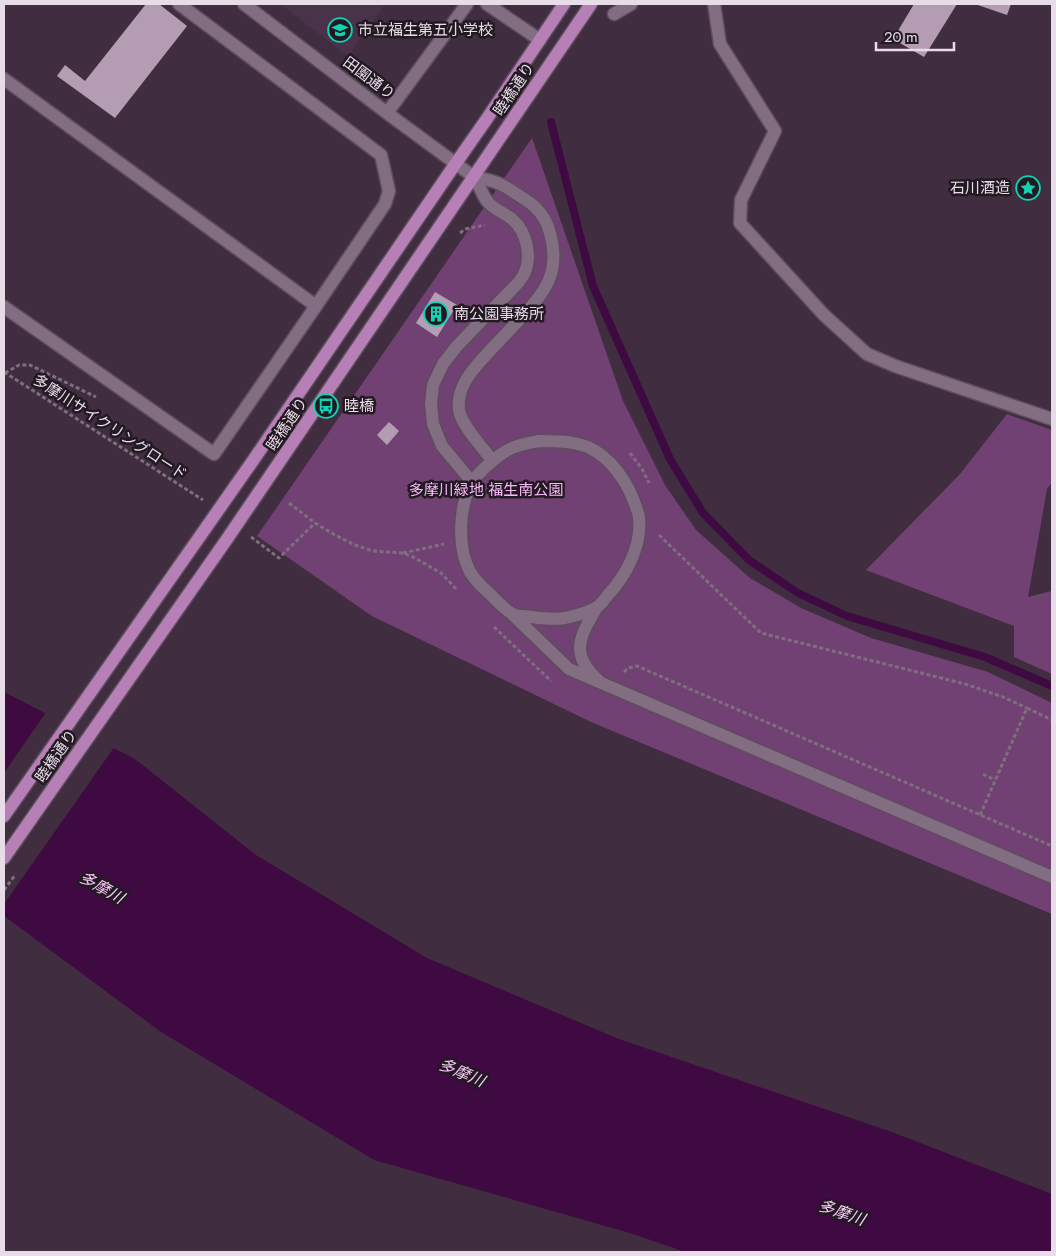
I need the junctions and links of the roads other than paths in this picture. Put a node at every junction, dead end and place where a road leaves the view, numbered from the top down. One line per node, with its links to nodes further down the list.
1 (179, 4): 15 (street)
2 (244, 4): 12 (street, 田園通り)
3 (467, 4): 12 (street)
4 (487, 4): 10 (street)
5 (564, 4): 10 (main road, 睦橋通り)
6 (591, 4): 14 (main road, 睦橋通り)
7 (631, 4): 9 (street)
8 (714, 4): 17 (street)
9 (614, 14)
10 (540, 40): 13 (main road, 睦橋通り)
11 (4, 79): 15 (street)
12 (387, 112): 13 (street, 田園通り)
13 (456, 163): 14 (street, 田園通り); 23 (main road, 睦橋通り)
14 (474, 177): 18 (street); 19 (street); 24 (main road, 睦橋通り)
15 (316, 306): 16 (street)
16 (4, 307)
17 (1052, 419)
18 (492, 460): 19 (street); 20 (street)
19 (472, 482): 21 (street)
20 (597, 607): 21 (street); 22 (street)
21 (512, 614): 22 (street)
22 (601, 684): 25 (street)
23 (4, 816)
24 (4, 858)
25 (1052, 877)

